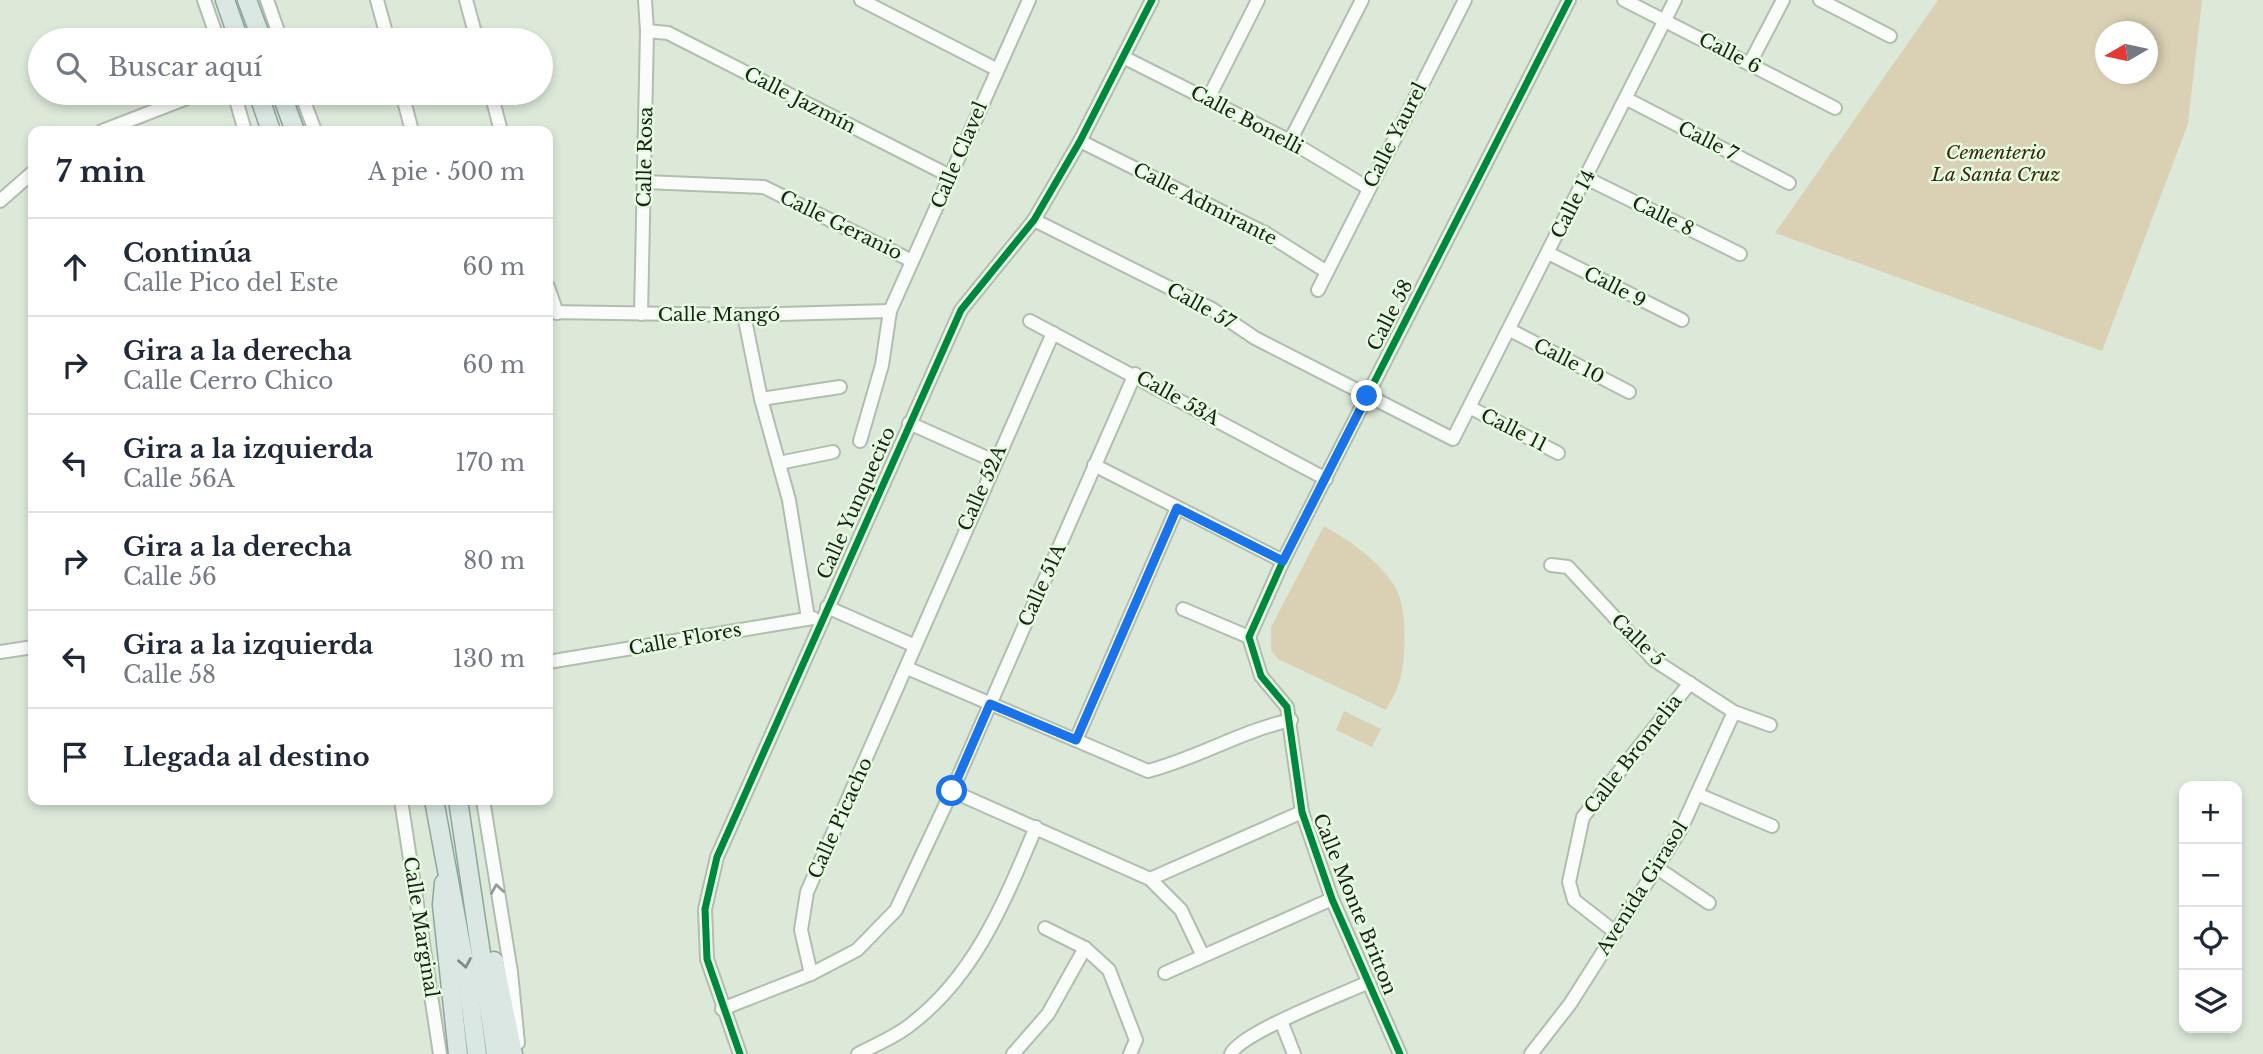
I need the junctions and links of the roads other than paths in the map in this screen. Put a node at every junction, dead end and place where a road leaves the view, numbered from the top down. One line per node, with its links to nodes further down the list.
1 (204, 0): 20 (street)
2 (225, 0): 21 (main road)
3 (247, 0): 22 (main road)
4 (267, 0): 23 (street)
5 (377, 0): 24 (street)
6 (466, 0): 25 (street)
7 (645, 0): 26 (street, Calle Rosa)
8 (861, 0): 30 (street)
9 (1030, 0): 30 (street, Calle Clavel)
10 (1152, 0): 28 (street, Calle Yunquecito)
11 (1258, 0): 31 (street)
12 (1362, 0): 49 (street)
13 (1465, 0): 55 (street, Calle Yaurel)
14 (1569, 0): 74 (street, Calle 58)
15 (1624, 0): 19 (street, Calle 6)
16 (1675, 0): 19 (street, Calle 14)
17 (1783, 0): 29 (street)
18 (1821, 0): 27 (street)
19 (1665, 20): 29 (street, Calle 6); 32 (street, Calle 14)
20 (214, 28)
21 (235, 28)
22 (258, 28)
23 (277, 28)
24 (385, 28)
25 (474, 28)
26 (648, 31): 51 (street, Calle Jazmín); 53 (street, Calle Rosa)
27 (1890, 36)
28 (1123, 57): 31 (street, Calle Bonelli); 48 (street, Calle Yunquecito)
29 (1750, 63): 40 (street, Calle 6)
30 (996, 69): 51 (street, Calle Clavel)
31 (1208, 99): 49 (street, Calle Bonelli)
32 (1627, 99): 52 (street, Calle 14); 54 (street, Calle 7)
33 (169, 105): 41 (street)
34 (237, 105): 42 (street)
35 (262, 105): 43 (main road)
36 (285, 105): 44 (main road)
37 (305, 105): 45 (street)
38 (405, 105): 46 (street)
39 (494, 105): 47 (street)
40 (1835, 108)
41 (115, 126)
42 (243, 126)
43 (269, 126)
44 (293, 126)
45 (313, 126)
46 (411, 126)
47 (500, 126)
48 (1080, 141): 57 (street, Calle Yunquecito); 61 (street, Calle Admirante)
49 (1290, 141): 55 (street, Calle Bonelli)
50 (28, 176): 56 (street)
51 (950, 176): 60 (street, Calle Clavel)
52 (1587, 178): 58 (street, Calle 14); 59 (street, Calle 8)
53 (645, 182): 60 (street, Calle Geranio); 65 (street, Calle Rosa)
54 (1789, 183)
55 (1368, 188): 61 (street, Calle Yaurel)
56 (0, 201)
57 (1034, 220): 74 (street, Calle 57); 77 (street, Calle Yunquecito)
58 (1548, 253): 68 (street, Calle 9); 69 (street, Calle 14)
59 (1740, 254)
60 (912, 261): 63 (street, Calle Clavel)
61 (1327, 272): 62 (street, Calle Yaurel)
62 (1318, 290)
63 (890, 311): 66 (street, Calle Mangó); 79 (street, Calle Clavel)
64 (553, 312): 65 (street, Calle Mangó)
65 (641, 314): 66 (street, Calle Mangó)
66 (744, 316): 75 (street)
67 (1030, 320): 70 (street, Calle 53A)
68 (1682, 320)
69 (1510, 330): 73 (street, Calle 10); 76 (street, Calle 14)
70 (1053, 333): 71 (street, Calle 53A); 82 (street, Calle 52A)
71 (1135, 374): 84 (street, Calle 51A); 85 (street, Calle 53A)
72 (839, 387): 75 (street)
73 (1629, 392)
74 (1367, 396): 78 (street, Calle 57); 85 (street, Calle 58)
75 (761, 399): 83 (street)
76 (1471, 408): 78 (street, Calle 14); 81 (street, Calle 11)
77 (909, 423): 82 (street); 90 (street, Calle Yunquecito)
78 (1453, 439)
79 (860, 441)
80 (833, 452): 83 (street)
81 (1558, 453)
82 (994, 461): 93 (street, Calle 52A)
83 (779, 463): 91 (street)
84 (1094, 466): 86 (street); 99 (street, Calle 51A)
85 (1326, 479): 87 (street, Calle 58)
86 (1177, 508): 87 (street); 103 (street)
87 (1283, 561): 92 (street, Calle 58)
88 (1551, 565): 98 (street, Calle 5)
89 (1183, 609): 92 (street)
90 (825, 612): 91 (street, Calle Flores); 93 (street); 126 (street, Calle Yunquecito)
91 (808, 618): 96 (street, Calle Flores)
92 (1250, 637): 101 (street)
93 (913, 645): 97 (street, Calle 52A)
94 (28, 648): 95 (street)
95 (0, 652)
96 (553, 661)
97 (907, 668): 99 (street); 124 (street, Calle Picacho)
98 (1690, 683): 100 (street, Calle 5); 120 (street, Calle Bromelia)
99 (990, 704): 103 (street); 104 (street, Calle 51A)
100 (1734, 712): 102 (street, Calle 5); 105 (street, Avenida Girasol)
101 (1291, 720): 103 (street); 110 (street, Calle Monte Britton)
102 (1770, 725)
103 (1076, 740)
104 (952, 791): 112 (street); 124 (street, Calle 51A)
105 (1697, 794): 111 (street); 115 (street, Avenida Girasol)
106 (402, 805): 128 (street, Calle Marginal)
107 (435, 805): 114 (main road)
108 (459, 805): 113 (main road)
109 (484, 805): 133 (street, one-way to 109)
110 (1302, 812): 116 (street); 117 (street, Calle Monte Britton)
111 (1772, 826)
112 (1036, 827): 116 (street); 135 (street)
113 (468, 850): 131 (main road); 132 (main road)
114 (446, 858): 129 (main road); 130 (main road, one-way to 130)
115 (1657, 868): 118 (street); 120 (street, Avenida Girasol)
116 (1150, 879): 122 (street)
117 (1332, 898): 122 (street); 125 (street, Calle Monte Britton)
118 (1709, 904)
119 (1045, 928): 121 (street)
120 (1615, 932): 141 (street, Avenida Girasol)
121 (1085, 948): 136 (street); 137 (street)
122 (1202, 954): 123 (street)
123 (1165, 973)
124 (811, 974): 126 (street, Calle 51A)
125 (1368, 982): 127 (street); 140 (street, Calle Monte Britton)
126 (722, 1009): 134 (street, Calle Yunquecito)
127 (1281, 1021): 138 (street); 139 (street)
128 (440, 1054)
129 (458, 1054)
130 (477, 1054)
131 (496, 1054)
132 (513, 1054)
133 (519, 1054)
134 (740, 1054)
135 (858, 1054)
136 (1013, 1054)
137 (1130, 1054)
138 (1231, 1054)
139 (1294, 1054)
140 (1400, 1054)
141 (1531, 1054)

